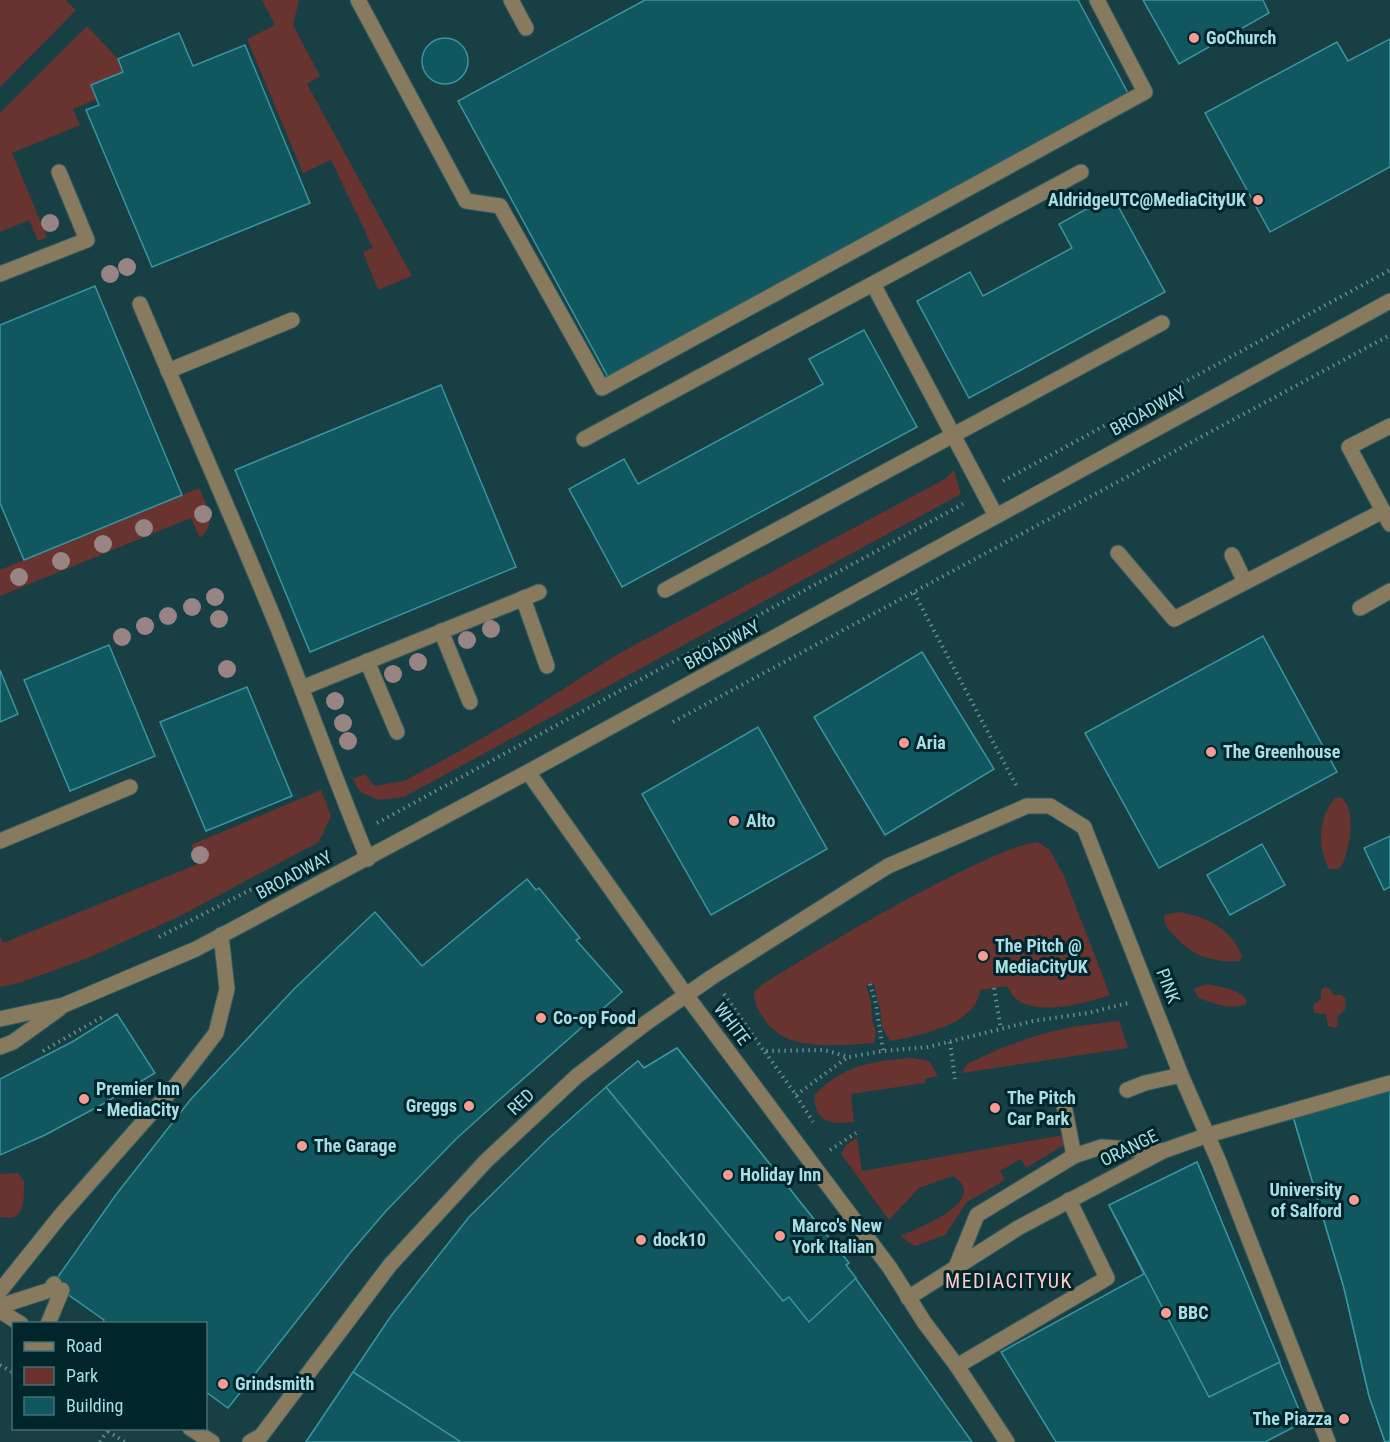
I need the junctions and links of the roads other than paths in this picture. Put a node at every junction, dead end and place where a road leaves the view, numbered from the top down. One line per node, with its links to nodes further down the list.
1 (358, 0): 3 (street)
2 (511, 0): 4 (street)
3 (1097, 0)
4 (526, 28)
5 (59, 172): 7 (street)
6 (1081, 172): 8 (street)
7 (0, 274)
8 (873, 284): 15 (street); 16 (street)
9 (1390, 301): 17 (street, BROADWAY)
10 (140, 304): 13 (street)
11 (292, 320): 13 (street)
12 (1162, 323): 15 (street)
13 (168, 371): 30 (street)
14 (1390, 426): 18 (street)
15 (954, 435): 17 (street); 22 (street)
16 (584, 439)
17 (996, 516): 33 (street, BROADWAY)
18 (1386, 518): 21 (street)
19 (1118, 553): 21 (street)
20 (1232, 555): 21 (street)
21 (1245, 582)
22 (664, 590)
23 (1390, 591): 26 (street)
24 (539, 592): 25 (street)
25 (523, 598): 27 (street); 29 (street)
26 (1360, 608)
27 (441, 631): 28 (street); 31 (street)
28 (368, 661): 30 (street); 32 (street)
29 (547, 666)
30 (302, 687): 37 (street)
31 (470, 702)
32 (397, 732)
33 (528, 772): 37 (street, BROADWAY); 39 (street, WHITE)
34 (130, 787): 36 (street)
35 (1027, 806): 39 (street, RED); 45 (street, PINK)
36 (0, 841)
37 (368, 859): 38 (street, BROADWAY)
38 (221, 935): 40 (street, BROADWAY); 54 (street)
39 (686, 995): 55 (street, WHITE); 62 (street, RED)
40 (64, 1005): 41 (street, BROADWAY); 42 (street, BROADWAY)
41 (0, 1019)
42 (32, 1030): 43 (street, BROADWAY); 44 (street, BROADWAY)
43 (0, 1040)
44 (0, 1047)
45 (1181, 1075): 47 (street); 49 (street, PINK)
46 (1390, 1083): 49 (street, ORANGE)
47 (1127, 1090)
48 (1063, 1100): 51 (street)
49 (1208, 1135): 50 (street, ORANGE); 64 (street, PINK)
50 (1163, 1151): 51 (street); 52 (street, ORANGE)
51 (1074, 1156): 53 (street)
52 (1069, 1200): 53 (street, ORANGE); 59 (street)
53 (957, 1268): 55 (street, ORANGE)
54 (0, 1291)
55 (908, 1298): 59 (street, WHITE)
56 (0, 1308): 57 (street); 58 (street)
57 (20, 1322)
58 (48, 1322)
59 (957, 1366): 63 (street)
60 (193, 1430): 61 (street)
61 (213, 1442)
62 (250, 1442)
63 (1007, 1442)
64 (1328, 1442)

